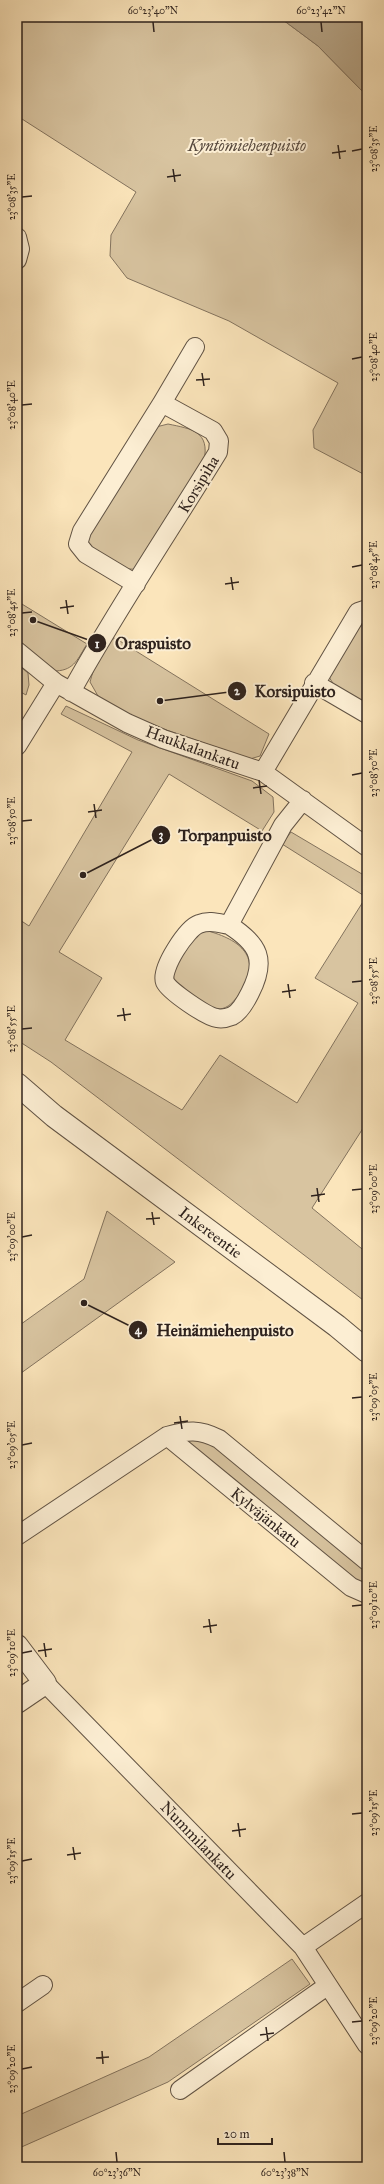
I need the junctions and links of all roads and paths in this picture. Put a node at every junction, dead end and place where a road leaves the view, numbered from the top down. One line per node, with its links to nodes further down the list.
1 (17, 237): 2 (street)
2 (17, 260)
3 (195, 347): 4 (street)
4 (162, 403): 5 (street); 5 (street, Korsipiha)
5 (136, 584): 10 (street, Korsipiha)
6 (367, 609): 9 (street)
7 (17, 651): 8 (street, Haukkalankatu)
8 (56, 683): 10 (street, Haukkalankatu); 12 (street)
9 (314, 683): 11 (street); 13 (street)
10 (71, 692): 13 (street, Haukkalankatu)
11 (367, 714)
12 (17, 746)
13 (263, 772): 14 (street, Haukkalankatu)
14 (303, 800): 15 (street, Haukkalankatu); 16 (street)
15 (367, 847)
16 (229, 925): 16 (street)
17 (17, 1084): 19 (street, Inkereentie)
18 (17, 1097): 19 (street, Inkereentie)
19 (54, 1116): 20 (street, Inkereentie)
20 (367, 1351)
21 (167, 1436): 22 (street, Kylväjänkatu); 23 (street, Kylväjänkatu); 24 (street, Kylväjänkatu)
22 (17, 1536)
23 (367, 1560)
24 (367, 1594)
25 (17, 1646): 26 (street, Nummilankatu)
26 (45, 1683): 27 (street); 29 (street, Nummilankatu)
27 (17, 1702)
28 (367, 1903): 29 (street)
29 (303, 1947): 31 (street, Nummilankatu)
30 (44, 1985): 32 (street)
31 (328, 1986): 33 (street, Nummilankatu); 34 (street)
32 (17, 2003)
33 (367, 2046)
34 (180, 2090)

